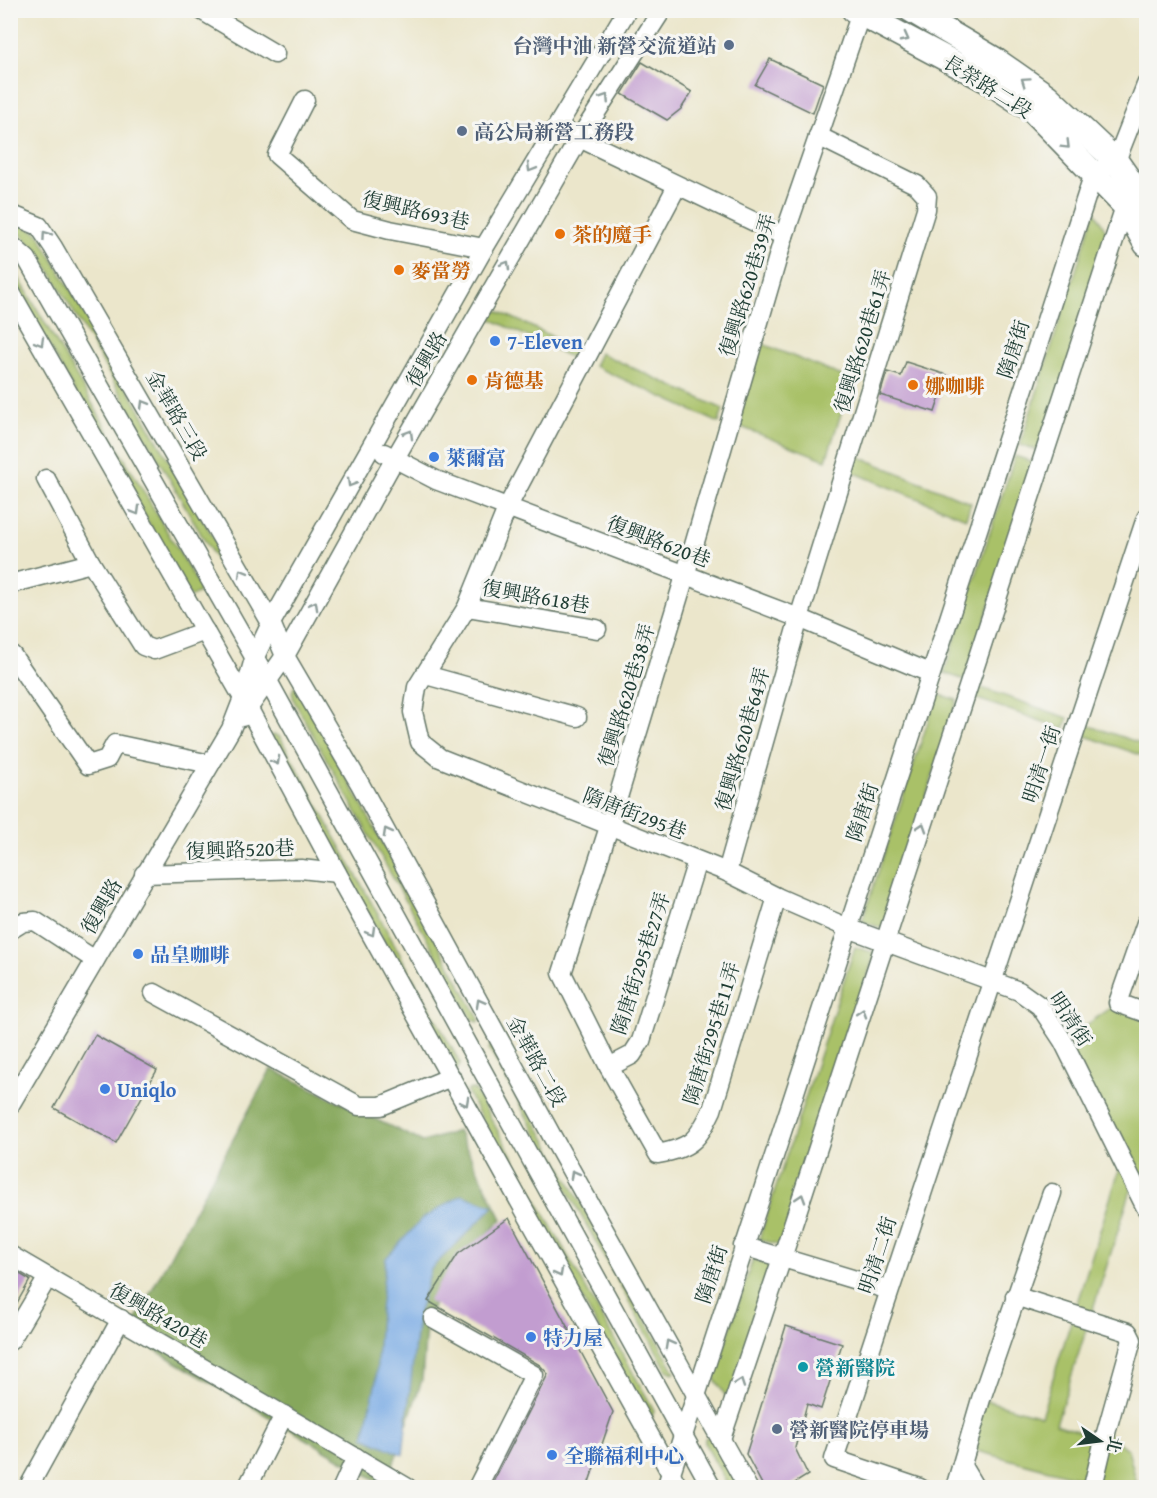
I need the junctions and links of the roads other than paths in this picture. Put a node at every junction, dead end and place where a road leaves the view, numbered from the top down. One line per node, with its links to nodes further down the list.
1 (201, 10): 6 (street)
2 (627, 10): 9 (street, 復興路)
3 (662, 10): 11 (street, 復興路, one-way to 3)
4 (911, 10): 12 (main road, 長榮路二段, one-way to 4)
5 (859, 12): 10 (street, 復興路620巷39弄); 13 (main road, 長榮路二段, one-way to 13)
6 (275, 54)
7 (1146, 85): 12 (street)
8 (305, 100): 20 (street, 復興路693巷)
9 (556, 126): 11 (street); 20 (street, 復興路, one-way to 20)
10 (818, 136): 17 (street, 復興路620巷39弄); 32 (street, 復興路620巷61弄)
11 (579, 139): 14 (street); 23 (street, 復興路, one-way to 11)
12 (1116, 161): 13 (street); 15 (main road, 長榮路二段)
13 (1094, 173): 15 (main road, 長榮路二段); 39 (street, 隋唐街)
14 (677, 186): 17 (street); 25 (street)
15 (1134, 198): 19 (main road, 長榮路二段); 54 (street, one-way to 15)
16 (10, 214): 33 (street, 金華路三段, one-way to 16)
17 (784, 236): 29 (street, 復興路620巷39弄)
18 (10, 244): 38 (street)
19 (1146, 244)
20 (484, 248): 22 (street, 復興路)
21 (10, 291): 35 (street, one-way to 35)
22 (373, 446): 23 (street, 復興路620巷); 33 (street, 復興路, one-way to 33)
23 (394, 460): 25 (street, 復興路620巷); 37 (street, 復興路, one-way to 23)
24 (46, 479): 27 (street)
25 (508, 506): 29 (street, 復興路620巷); 31 (street)
26 (1146, 518): 28 (street, 明清一街)
27 (91, 563): 30 (street); 35 (street)
28 (1139, 564): 56 (street, 明清一街)
29 (686, 576): 32 (street, 復興路620巷); 45 (street, 復興路620巷38弄)
30 (10, 584)
31 (467, 607): 34 (street, 復興路618巷); 40 (street)
32 (799, 618): 39 (street, 復興路620巷); 47 (street, 復興路620巷64弄)
33 (271, 623): 37 (street, 金華路三段); 38 (street, 復興路)
34 (597, 629)
35 (205, 631): 42 (street)
36 (12, 656): 44 (street)
37 (285, 656): 41 (street, 復興路); 73 (street, 金華路二段, one-way to 37)
38 (254, 659): 41 (street); 42 (street, 復興路)
39 (930, 673): 52 (street, 隋唐街)
40 (426, 675): 43 (street); 45 (street, 隋唐街295巷)
41 (268, 681): 42 (street, 復興路); 75 (street)
42 (245, 704): 44 (street, 復興路); 48 (street, one-way to 48)
43 (577, 717)
44 (210, 764): 49 (street, 復興路)
45 (609, 827): 46 (street, 隋唐街295巷); 59 (street, 復興路620巷38弄)
46 (697, 861): 47 (street, 隋唐街295巷); 59 (street, 隋唐街295巷27弄)
47 (727, 872): 50 (street, 隋唐街295巷)
48 (337, 873): 49 (street, 復興路520巷); 60 (street, one-way to 60)
49 (144, 874): 55 (street, 復興路)
50 (777, 897): 52 (street, 隋唐街295巷); 59 (street, 隋唐街295巷11弄)
51 (1146, 923): 58 (street)
52 (848, 928): 54 (street, 明清街); 64 (street, 隋唐街)
53 (10, 930): 55 (street)
54 (885, 941): 56 (street, 明清街); 66 (street, one-way to 54)
55 (95, 960): 61 (street, 復興路)
56 (992, 980): 63 (street, 明清街); 68 (street, 明清二街)
57 (154, 993): 60 (street)
58 (1146, 1013)
59 (609, 1067)
60 (451, 1077): 79 (street, one-way to 79)
61 (10, 1105)
62 (1052, 1193): 69 (street)
63 (1146, 1208)
64 (743, 1246): 66 (street); 73 (street, 隋唐街)
65 (10, 1255): 67 (street, 復興路420巷)
66 (782, 1258): 68 (street); 76 (street, one-way to 66)
67 (48, 1276): 71 (street, 復興路420巷); 72 (street)
68 (889, 1290): 87 (street, 明清二街)
69 (1015, 1296): 78 (street); 90 (street)
70 (433, 1318): 84 (street)
71 (121, 1319): 74 (street, 復興路420巷); 80 (street)
72 (10, 1341)
73 (696, 1395): 75 (street, 隋唐街); 76 (street, 金華路二段)
74 (284, 1415): 77 (street, 復興路420巷); 81 (street)
75 (683, 1435): 79 (street, 隋唐街); 85 (street)
76 (721, 1438): 86 (street, 金華路二段)
77 (356, 1457): 82 (street); 83 (street, 復興路420巷)
78 (962, 1466): 88 (street); 89 (street)
79 (672, 1483)
80 (28, 1488)
81 (247, 1488)
82 (342, 1488)
83 (408, 1488)
84 (477, 1488)
85 (712, 1488)
86 (748, 1488)
87 (920, 1488)
88 (955, 1488)
89 (975, 1488)
90 (1097, 1488)

